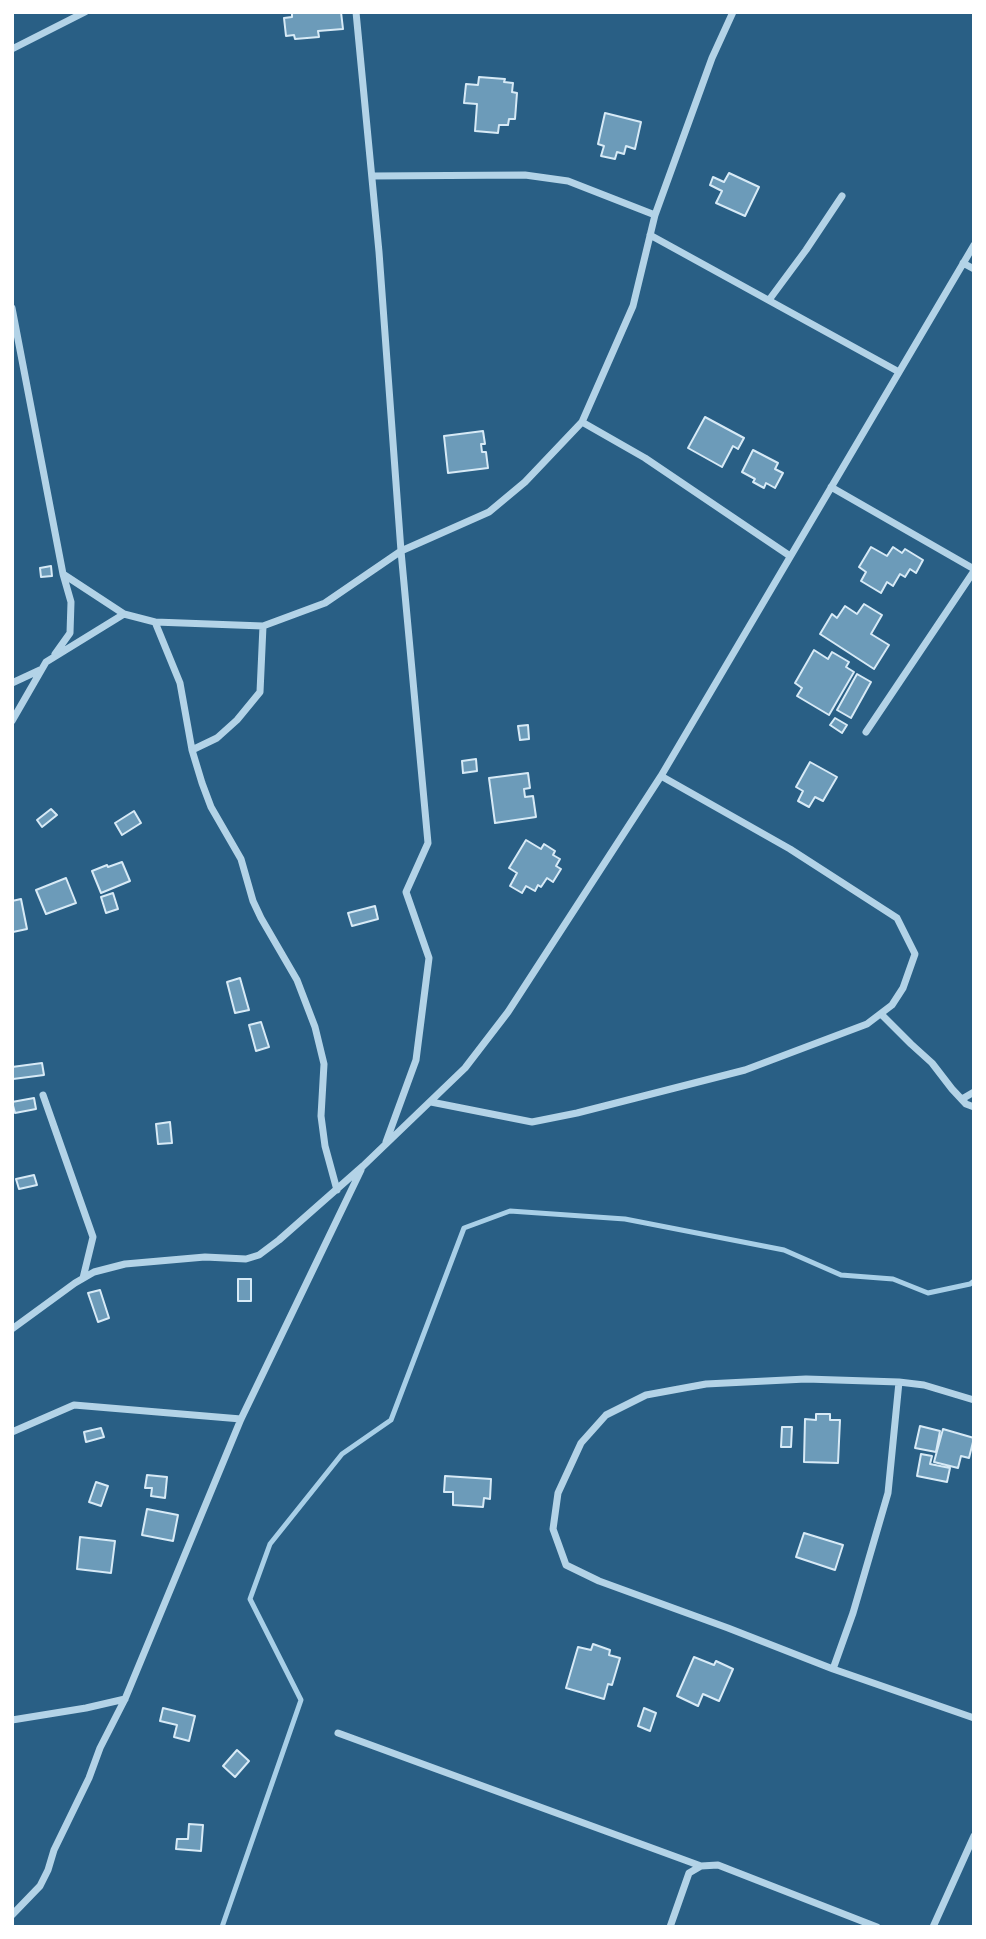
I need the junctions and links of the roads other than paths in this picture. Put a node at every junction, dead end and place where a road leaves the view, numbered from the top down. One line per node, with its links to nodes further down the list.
1 (85, 12): 4 (street)
2 (356, 12): 5 (street)
3 (733, 12): 7 (street)
4 (12, 49)
5 (372, 176): 7 (street); 17 (street)
6 (842, 195): 12 (street)
7 (655, 215): 8 (street)
8 (650, 234): 12 (street); 15 (street)
9 (974, 244): 10 (street)
10 (963, 263): 11 (street); 14 (street)
11 (974, 269)
12 (769, 300): 14 (street)
13 (12, 308): 20 (street)
14 (899, 372): 16 (street)
15 (582, 422): 17 (street); 18 (street)
16 (831, 486): 18 (street); 19 (street)
17 (401, 551): 23 (street); 37 (street)
18 (790, 556): 30 (street)
19 (974, 570): 28 (street)
20 (63, 573): 21 (street); 24 (street)
21 (124, 614): 22 (street); 24 (street)
22 (155, 622): 23 (street); 29 (street)
23 (263, 626): 29 (street)
24 (52, 658): 25 (street)
25 (41, 670): 26 (street); 27 (street)
26 (12, 683)
27 (12, 721)
28 (866, 732)
29 (192, 750): 39 (street)
30 (661, 776): 31 (street); 35 (street)
31 (881, 1014): 34 (street); 35 (street)
32 (974, 1092): 34 (street)
33 (43, 1095): 40 (street)
34 (962, 1099): 36 (street)
35 (431, 1102): 37 (street)
36 (974, 1107)
37 (385, 1145): 38 (street)
38 (363, 1166): 39 (street); 44 (street)
39 (337, 1190): 40 (street)
40 (83, 1278): 41 (street)
41 (12, 1329)
42 (900, 1381): 43 (street); 46 (street); 46 (street)
43 (974, 1400)
44 (241, 1419): 45 (street); 47 (street)
45 (12, 1432)
46 (832, 1669): 48 (street)
47 (125, 1699): 49 (street); 53 (street)
48 (974, 1718)
49 (12, 1720)
50 (338, 1734): 52 (street)
51 (974, 1836): 56 (street)
52 (701, 1866): 54 (street); 55 (street)
53 (12, 1915)
54 (670, 1927)
55 (877, 1927)
56 (933, 1927)

